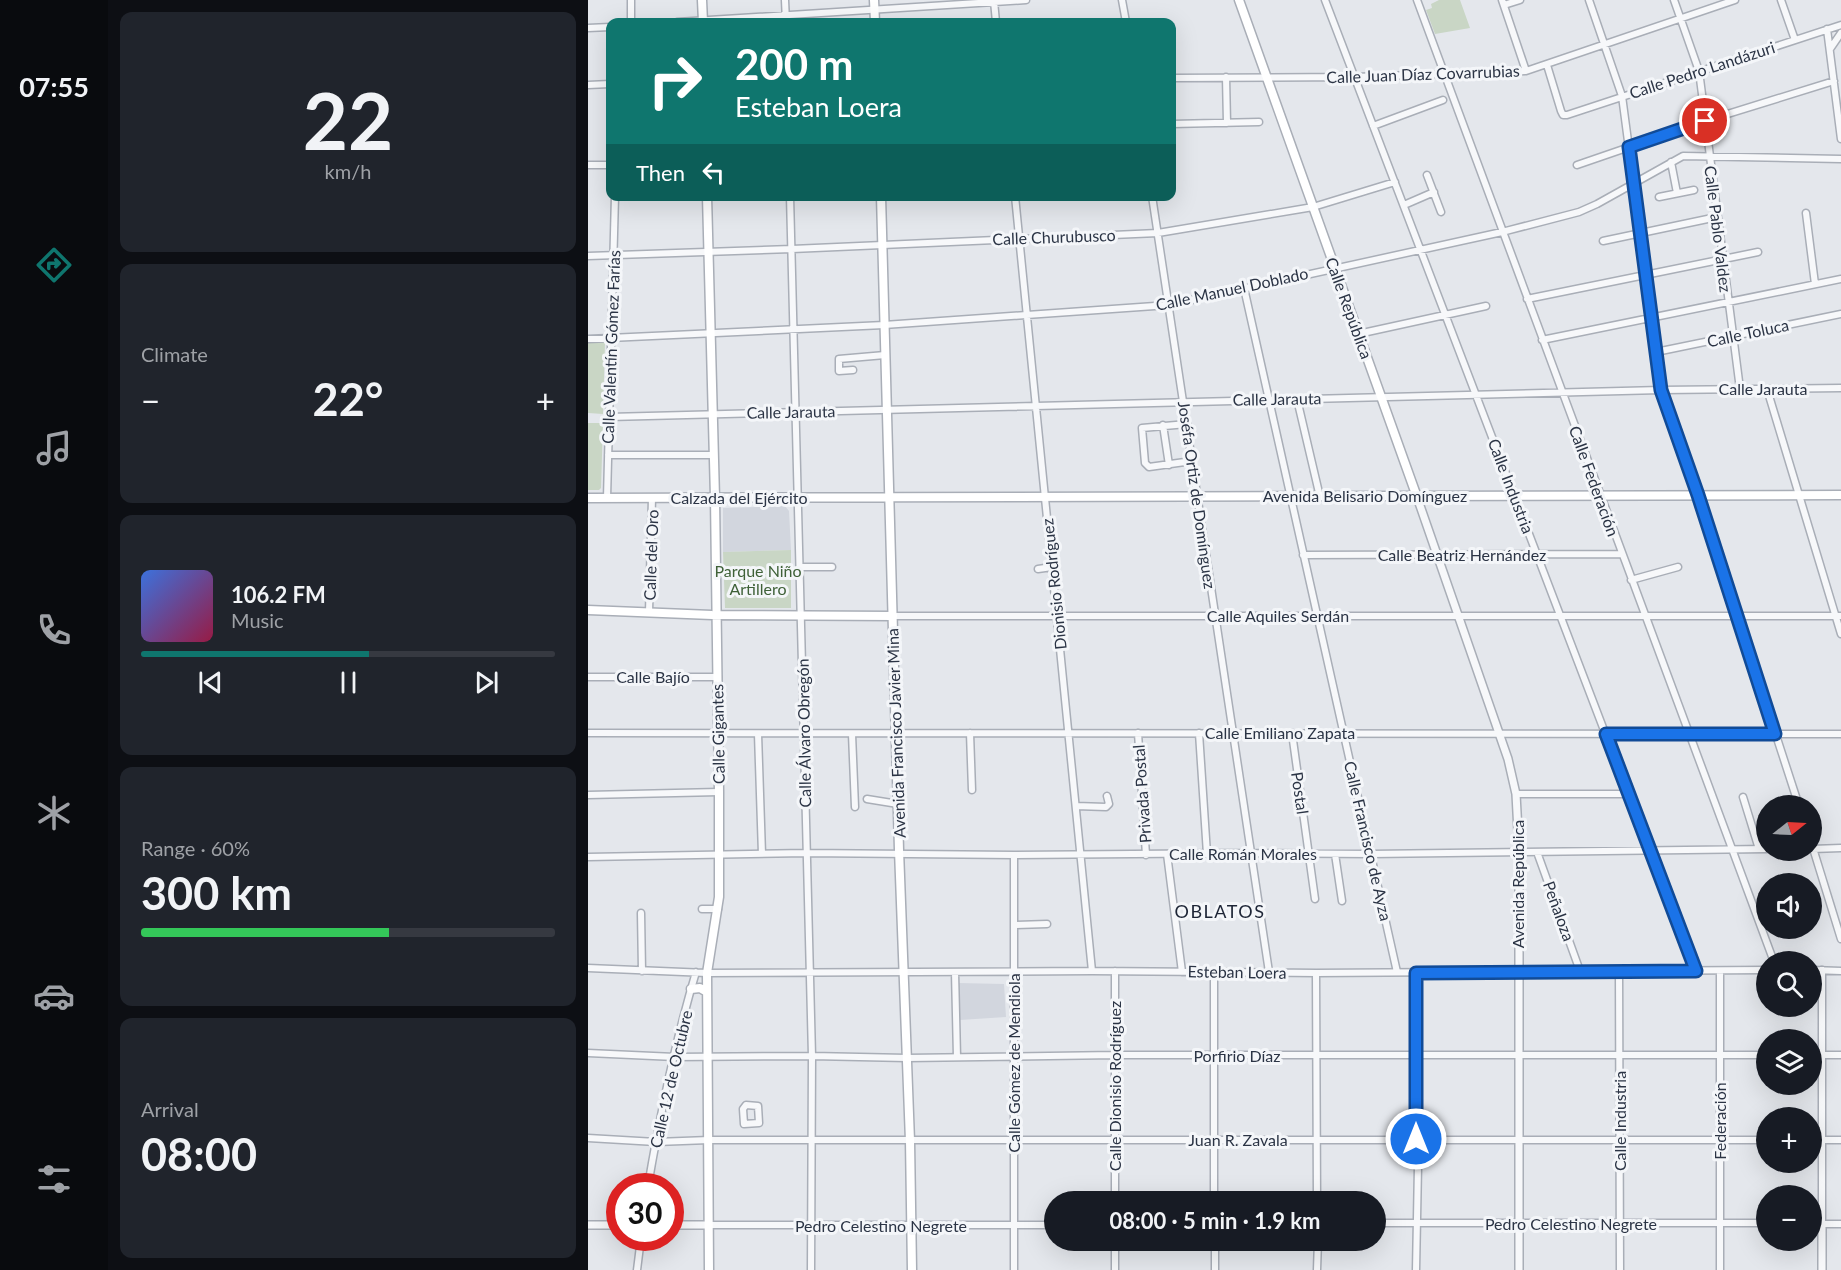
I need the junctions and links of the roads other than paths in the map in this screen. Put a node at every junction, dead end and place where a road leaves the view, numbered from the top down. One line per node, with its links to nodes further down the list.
1 (631, 0): 18 (street)
2 (702, 0): 19 (main road)
3 (785, 0): 20 (street)
4 (874, 0): 17 (main road)
5 (1026, 0): 15 (street)
6 (1122, 0): 24 (street)
7 (1239, 0): 39 (main road, Calle República)
8 (1325, 0): 40 (street, Calle Industria)
9 (1417, 0): 37 (street, Calle Federación)
10 (1520, 0): 16 (street)
11 (1589, 0): 32 (street)
12 (1674, 0): 25 (street, Calle Pablo Valdez)
13 (1735, 0): 25 (street, Calle Juan Díaz Covarrubias)
14 (1781, 0): 31 (street)
15 (994, 2): 17 (street); 23 (street)
16 (1503, 3): 35 (street)
17 (875, 10): 21 (street); 22 (main road)
18 (631, 18)
19 (703, 18)
20 (786, 18)
21 (796, 18)
22 (875, 18)
23 (996, 18)
24 (1125, 18)
25 (1681, 19): 32 (street, Calle Juan Díaz Covarrubias); 36 (street, Calle Pablo Valdez)
26 (1841, 25): 29 (street, Calle Pedro Landázuri)
27 (606, 27): 28 (street)
28 (588, 28)
29 (1827, 29): 31 (street, Calle Pedro Landázuri); 33 (street)
30 (1841, 33): 33 (street)
31 (1795, 40): 36 (street, Calle Pedro Landázuri)
32 (1604, 45): 34 (street, Calle Juan Díaz Covarrubias); 45 (street)
33 (1830, 49): 42 (street)
34 (1547, 65): 35 (street, Calle Juan Díaz Covarrubias); 45 (street, Calle Pedro Landázuri)
35 (1526, 71): 37 (street, Calle Juan Díaz Covarrubias)
36 (1699, 71): 45 (street, Calle Pedro Landázuri); 47 (street, Calle Pablo Valdez)
37 (1444, 73): 40 (street, Calle Juan Díaz Covarrubias); 78 (street, Calle Federación)
38 (1226, 77): 39 (street, Calle Juan Díaz Covarrubias); 41 (street, Calle Juan Díaz Covarrubias); 49 (street)
39 (1265, 77): 40 (street, Calle Juan Díaz Covarrubias); 74 (main road, Calle República)
40 (1354, 77): 51 (street, Calle Industria)
41 (1176, 78)
42 (1834, 81): 47 (street); 52 (street)
43 (606, 84): 44 (street)
44 (588, 85)
45 (1622, 96): 53 (street)
46 (1443, 100): 51 (street)
47 (1705, 121): 53 (street); 54 (street, Calle Pablo Valdez)
48 (1259, 122): 49 (street)
49 (1227, 123): 50 (street)
50 (1176, 124)
51 (1374, 126): 61 (street, Calle Industria)
52 (1841, 140)
53 (1629, 147): 59 (street); 62 (street)
54 (1710, 157): 55 (street, Calle Manuel Doblado); 56 (street, Calle Manuel Doblado); 77 (street, Calle Pablo Valdez)
55 (1841, 159)
56 (1671, 162): 62 (street, Calle Manuel Doblado); 65 (street)
57 (588, 165): 58 (street)
58 (606, 165)
59 (1576, 165)
60 (1427, 175): 64 (street)
61 (1395, 182): 73 (street, Calle Industria); 74 (street, Calle Churubusco)
62 (1633, 184): 78 (street, Calle Manuel Doblado); 80 (street)
63 (1694, 190): 65 (street)
64 (1434, 192): 73 (street); 75 (street)
65 (1677, 193): 66 (street)
66 (1659, 197)
67 (615, 201): 89 (street, Calle Valentín Gómez Farías)
68 (707, 201): 87 (main road, Calle Gigantes)
69 (790, 201): 85 (street, Calle Álvaro Obregón)
70 (880, 201): 83 (main road, Avenida Francisco Javier Mina)
71 (1016, 201): 81 (street, Dionisio Rodríguez)
72 (1153, 201): 79 (street, Joséfa Ortiz de Domínguez)
73 (1404, 205): 84 (street, Calle Industria)
74 (1313, 207): 79 (street, Calle Churubusco); 91 (main road, Calle República)
75 (1441, 212)
76 (1806, 213): 94 (street)
77 (1717, 217): 80 (street); 90 (street, Calle Pablo Valdez)
78 (1502, 232): 84 (street, Calle Manuel Doblado); 96 (street, Calle Federación)
79 (1158, 233): 81 (street, Calle Churubusco); 98 (street, Joséfa Ortiz de Domínguez)
80 (1640, 233): 82 (street); 92 (street)
81 (1020, 238): 83 (street, Calle Churubusco); 101 (street, Dionisio Rodríguez)
82 (1604, 241)
83 (882, 246): 85 (street, Calle Churubusco); 104 (main road, Avenida Francisco Javier Mina)
84 (1420, 248): 91 (street, Calle Manuel Doblado); 102 (street, Calle Industria)
85 (792, 249): 87 (street, Calle Churubusco); 105 (street, Calle Álvaro Obregón)
86 (1758, 252): 90 (street)
87 (708, 253): 89 (street, Calle Churubusco); 106 (main road, Calle Gigantes)
88 (588, 256): 89 (street, Calle Churubusco)
89 (614, 256): 109 (street, Calle Valentín Gómez Farías)
90 (1722, 260): 92 (street); 97 (street, Calle Pablo Valdez)
91 (1335, 268): 95 (street, Calle Manuel Doblado); 107 (main road, Calle República)
92 (1645, 275): 96 (street); 103 (street)
93 (1841, 279): 94 (street)
94 (1815, 284): 97 (street)
95 (1244, 288): 98 (street, Calle Manuel Doblado); 122 (street, Calle Francisco de Ayza)
96 (1527, 299): 111 (street, Calle Federación)
97 (1728, 302): 103 (street); 108 (street, Calle Pablo Valdez)
98 (1169, 305): 101 (street, Calle Manuel Doblado); 124 (street, Joséfa Ortiz de Domínguez)
99 (1486, 306): 102 (street)
100 (1841, 314): 108 (street, Calle Toluca)
101 (1027, 315): 104 (street, Calle Manuel Doblado); 125 (street, Dionisio Rodríguez)
102 (1446, 316): 107 (street); 120 (street, Calle Industria)
103 (1651, 318): 111 (street); 112 (street)
104 (885, 325): 105 (street, Calle Manuel Doblado); 113 (main road, Avenida Francisco Javier Mina)
105 (794, 329): 106 (street, Calle Manuel Doblado); 127 (street, Calle Álvaro Obregón)
106 (710, 333): 109 (street, Calle Manuel Doblado); 128 (main road, Calle Gigantes)
107 (1358, 334): 121 (main road, Calle República)
108 (1732, 336): 112 (street, Calle Toluca); 116 (street, Calle Pablo Valdez)
109 (611, 338): 110 (street, Calle Manuel Doblado); 129 (street, Calle Valentín Gómez Farías)
110 (588, 339)
111 (1542, 340): 119 (street, Calle Federación)
112 (1656, 352): 118 (street)
113 (885, 355): 114 (street); 126 (main road, Avenida Francisco Javier Mina)
114 (853, 370)
115 (1841, 388): 117 (street, Calle Jarauta)
116 (1740, 389): 117 (street, Calle Jarauta); 118 (street, Calle Jarauta)
117 (1767, 389): 139 (street)
118 (1661, 390): 119 (street, Calle Jarauta); 138 (street)
119 (1562, 392): 120 (street, Calle Jarauta); 137 (street, Calle Federación)
120 (1476, 394): 121 (street, Calle Jarauta); 136 (street, Calle Industria)
121 (1380, 396): 123 (street, Calle Jarauta); 145 (main road, Calle República)
122 (1268, 399): 123 (street, Calle Jarauta); 124 (street, Calle Jarauta); 142 (street, Calle Francisco de Ayza)
123 (1297, 399): 144 (street)
124 (1183, 401): 125 (street, Calle Jarauta); 130 (street, Joséfa Ortiz de Domínguez)
125 (1036, 406): 126 (street, Calle Jarauta); 143 (street, Dionisio Rodríguez)
126 (887, 410): 127 (street, Calle Jarauta); 150 (main road, Avenida Francisco Javier Mina)
127 (796, 412): 128 (street, Calle Jarauta); 149 (street, Calle Álvaro Obregón)
128 (713, 414): 129 (street, Calle Jarauta); 133 (main road, Calle Gigantes)
129 (609, 417): 132 (street, Calle Valentín Gómez Farías)
130 (1187, 423): 131 (street); 134 (street, Joséfa Ortiz de Domínguez)
131 (1163, 425): 135 (street); 135 (street)
132 (608, 455): 133 (street); 146 (street, Calle Valentín Gómez Farías)
133 (714, 455): 148 (main road, Calle Gigantes)
134 (1192, 461): 135 (street); 141 (street, Joséfa Ortiz de Domínguez)
135 (1169, 465)
136 (1515, 495): 137 (main road, Avenida Belisario Domínguez); 145 (main road, Avenida Belisario Domínguez); 152 (street, Calle Industria)
137 (1599, 495): 138 (main road, Avenida Belisario Domínguez); 153 (street, Calle Federación)
138 (1698, 495): 139 (main road, Avenida Belisario Domínguez); 173 (street)
139 (1799, 495): 140 (main road, Avenida Belisario Domínguez); 174 (street)
140 (1841, 495)
141 (1197, 496): 142 (main road, Avenida Belisario Domínguez); 143 (main road, Avenida Belisario Domínguez); 170 (street, Joséfa Ortiz de Domínguez)
142 (1290, 496): 144 (main road, Avenida Belisario Domínguez); 154 (street, Calle Francisco de Ayza)
143 (1045, 497): 150 (main road, Avenida Belisario Domínguez); 158 (street, Dionisio Rodríguez)
144 (1320, 497): 145 (main road, Avenida Belisario Domínguez)
145 (1417, 497): 155 (street, Calle República)
146 (607, 498): 147 (main road, Calzada del Ejército); 151 (main road, Calzada del Ejército)
147 (652, 498): 148 (main road, Calzada del Ejército); 163 (street, Calle del Oro)
148 (715, 498): 149 (main road, Calzada del Ejército); 164 (main road, Calle Gigantes)
149 (798, 498): 150 (main road, Calzada del Ejército); 156 (street, Calle Álvaro Obregón)
150 (890, 498): 168 (main road, Avenida Francisco Javier Mina)
151 (588, 500)
152 (1537, 554): 153 (street, Calle Beatriz Hernández); 155 (street, Calle Beatriz Hernández); 166 (street, Calle Industria)
153 (1621, 554): 161 (street, Calle Federación)
154 (1303, 555): 155 (street, Calle Beatriz Hernández); 165 (street, Calle Francisco de Ayza)
155 (1437, 555): 171 (street, Calle República)
156 (800, 567): 157 (street); 167 (street, Calle Álvaro Obregón)
157 (832, 567)
158 (1052, 567): 160 (street); 169 (street, Dionisio Rodríguez)
159 (1678, 567): 161 (street)
160 (1038, 568)
161 (1631, 580): 172 (street, Calle Federación)
162 (588, 610): 163 (main road, Calle Aquiles Serdán)
163 (649, 612): 164 (main road, Calle Aquiles Serdán)
164 (716, 615): 167 (main road, Calle Aquiles Serdán); 177 (main road, Calle Gigantes)
165 (1317, 615): 170 (street, Calle Aquiles Serdán); 171 (street, Calle Aquiles Serdán); 187 (street, Calle Francisco de Ayza)
166 (1560, 615): 171 (street, Calle Aquiles Serdán); 172 (street, Calle Aquiles Serdán); 193 (street, Calle Industria)
167 (801, 616): 168 (main road, Calle Aquiles Serdán); 190 (street, Calle Álvaro Obregón)
168 (893, 616): 169 (street, Calle Aquiles Serdán); 180 (main road, Avenida Francisco Javier Mina)
169 (1057, 616): 170 (street, Calle Aquiles Serdán); 182 (street, Dionisio Rodríguez)
170 (1215, 616): 185 (street, Joséfa Ortiz de Domínguez)
171 (1459, 616): 192 (street, Avenida República)
172 (1644, 616): 173 (street, Calle Aquiles Serdán); 188 (street, Calle Federación)
173 (1737, 616): 174 (street, Calle Aquiles Serdán); 194 (street)
174 (1838, 616): 175 (street)
175 (1841, 634)
176 (588, 677): 177 (street, Calle Bajío)
177 (718, 677): 179 (main road, Calle Gigantes)
178 (588, 733): 179 (street, Calle Emiliano Zapata)
179 (719, 733): 189 (street, Calle Emiliano Zapata); 197 (main road, Calle Gigantes)
180 (896, 733): 181 (street, Calle Emiliano Zapata); 191 (street, Calle Emiliano Zapata); 205 (main road, Avenida Francisco Javier Mina)
181 (970, 733): 182 (street, Calle Emiliano Zapata); 196 (street)
182 (1069, 733): 183 (street, Calle Emiliano Zapata); 206 (street, Dionisio Rodríguez)
183 (1138, 733): 184 (street, Calle Emiliano Zapata); 228 (street, Privada Postal)
184 (1199, 733): 185 (street, Calle Emiliano Zapata); 222 (street)
185 (1233, 733): 186 (street, Calle Emiliano Zapata); 217 (street, Joséfa Ortiz de Domínguez)
186 (1292, 733): 187 (street, Calle Emiliano Zapata); 223 (street, Postal)
187 (1343, 733): 192 (street, Calle Emiliano Zapata); 225 (street, Calle Francisco de Ayza)
188 (1688, 733): 193 (street, Calle Emiliano Zapata); 194 (street, Calle Emiliano Zapata); 211 (street, Calle Federación)
189 (758, 734): 190 (street, Calle Emiliano Zapata); 219 (street)
190 (804, 734): 191 (street, Calle Emiliano Zapata); 216 (street, Calle Álvaro Obregón)
191 (852, 734): 207 (street)
192 (1500, 734): 193 (street, Calle Emiliano Zapata); 200 (street, Avenida República)
193 (1606, 734): 198 (street, Calle Industria)
194 (1775, 734): 195 (street, Calle Emiliano Zapata); 201 (street)
195 (1841, 734)
196 (972, 790)
197 (719, 792): 199 (street); 218 (main road, Calle Gigantes)
198 (1629, 794): 200 (street); 213 (street, Calle Industria)
199 (588, 795)
200 (1516, 795): 214 (street, Avenida República)
201 (1795, 795)
202 (1107, 796): 206 (street)
203 (1743, 796): 208 (street)
204 (867, 799): 205 (street)
205 (898, 804): 220 (main road, Avenida Francisco Javier Mina)
206 (1076, 806): 227 (street, Dionisio Rodríguez)
207 (855, 807)
208 (1756, 839)
209 (1822, 848): 210 (street)
210 (1841, 848)
211 (1732, 849): 212 (street, Calle Román Morales); 213 (street, Calle Román Morales); 239 (street, Calle Federación)
212 (1756, 849)
213 (1650, 851): 215 (street, Calle Román Morales); 249 (street, Calle Industria)
214 (1518, 852): 215 (street, Calle Román Morales); 225 (street, Calle Román Morales); 246 (street, Avenida República)
215 (1537, 852): 247 (street, Peñaloza)
216 (806, 853): 219 (street, Calle Román Morales); 220 (street, Calle Román Morales); 253 (street, Calle Álvaro Obregón)
217 (1250, 853): 222 (street, Calle Román Morales); 223 (street, Calle Román Morales); 259 (street, Joséfa Ortiz de Domínguez)
218 (719, 854): 219 (street, Calle Román Morales); 229 (street, Calle Román Morales); 234 (main road, Calle Gigantes)
219 (762, 854)
220 (900, 854): 226 (street, Calle Román Morales); 254 (main road, Avenida Francisco Javier Mina)
221 (1167, 854): 222 (street, Calle Román Morales); 228 (street, Calle Román Morales); 257 (street)
222 (1207, 854)
223 (1309, 854): 224 (street, Calle Román Morales); 231 (street, Postal)
224 (1335, 854): 225 (street, Calle Román Morales); 232 (street)
225 (1371, 854): 260 (street, Calle Francisco de Ayza)
226 (1014, 855): 227 (street, Calle Román Morales); 237 (street, Calle Gómez de Mendiola)
227 (1081, 855): 228 (street, Calle Román Morales); 244 (street, Dionisio Rodríguez)
228 (1146, 855)
229 (588, 857)
230 (1816, 861): 238 (street)
231 (1315, 899)
232 (1341, 901)
233 (702, 909): 234 (street)
234 (718, 909): 261 (main road, Calle Gigantes)
235 (641, 913): 243 (street)
236 (1047, 924): 237 (street)
237 (1014, 925): 256 (street, Calle Gómez de Mendiola)
238 (1841, 939)
239 (1770, 951)
240 (588, 968): 243 (street, Esteban Loera)
241 (1756, 970): 250 (street, Esteban Loera)
242 (1822, 970): 251 (street)
243 (642, 971): 252 (street, Esteban Loera)
244 (1092, 971): 245 (street, Esteban Loera); 256 (street, Esteban Loera)
245 (1115, 971): 257 (street, Esteban Loera); 274 (street, Calle Dionisio Rodríguez)
246 (1518, 971): 247 (street, Esteban Loera); 263 (street, Esteban Loera); 267 (street, Avenida República)
247 (1580, 971): 248 (street, Esteban Loera)
248 (1620, 971): 249 (street, Esteban Loera); 268 (street, Calle Industria)
249 (1696, 971): 250 (street, Esteban Loera)
250 (1720, 971): 278 (street, Federación)
251 (1841, 971)
252 (696, 972): 261 (street, Esteban Loera); 264 (street, Calle 12 de Octubre)
253 (809, 972): 254 (street, Esteban Loera); 261 (street, Esteban Loera); 272 (street, Calle Álvaro Obregón)
254 (904, 972): 255 (street, Esteban Loera); 282 (main road, Avenida Francisco Javier Mina)
255 (955, 972): 256 (street, Esteban Loera); 281 (street)
256 (1014, 972): 273 (street, Calle Gómez de Mendiola)
257 (1182, 972): 258 (street, Esteban Loera)
258 (1214, 972): 259 (street, Esteban Loera); 275 (street)
259 (1269, 972): 262 (street, Esteban Loera)
260 (1397, 972): 262 (street, Esteban Loera); 263 (street, Esteban Loera)
261 (707, 973): 265 (main road, Calle Gigantes)
262 (1316, 973): 276 (street)
263 (1416, 973): 277 (street)
264 (691, 989): 265 (main road); 279 (street, Calle 12 de Octubre)
265 (707, 992): 280 (main road, Calle Gigantes)
266 (588, 1053): 279 (street, Porfirio Díaz)
267 (1519, 1054): 268 (street, Porfirio Díaz); 277 (street, Porfirio Díaz); 294 (street, Avenida República)
268 (1620, 1055): 278 (street, Porfirio Díaz); 295 (street, Calle Industria)
269 (1756, 1055): 278 (street, Porfirio Díaz)
270 (1822, 1055): 271 (street)
271 (1841, 1055)
272 (812, 1056): 280 (street, Porfirio Díaz); 282 (street, Porfirio Díaz); 289 (street, Calle Álvaro Obregón)
273 (1014, 1056): 274 (street, Porfirio Díaz); 281 (street, Porfirio Díaz); 290 (street, Calle Gómez de Mendiola)
274 (1115, 1056): 275 (street, Porfirio Díaz); 291 (street, Calle Dionisio Rodríguez)
275 (1214, 1056): 276 (street, Porfirio Díaz); 292 (street)
276 (1316, 1056): 277 (street, Porfirio Díaz); 293 (street)
277 (1416, 1056): 285 (street)
278 (1719, 1056): 286 (street, Federación)
279 (675, 1057): 280 (street, Porfirio Díaz); 300 (street, Calle 12 de Octubre)
280 (708, 1057): 287 (main road, Calle Gigantes)
281 (957, 1057): 282 (street, Porfirio Díaz)
282 (907, 1058): 299 (main road, Avenida Francisco Javier Mina)
283 (754, 1125): 288 (street)
284 (588, 1138): 300 (street, Juan R. Zavala)
285 (1416, 1139): 293 (street, Juan R. Zavala); 294 (street, Juan R. Zavala); 309 (street)
286 (1720, 1139): 295 (street, Juan R. Zavala); 296 (street, Juan R. Zavala); 307 (street, Federación)
287 (709, 1140): 288 (street, Juan R. Zavala); 300 (street, Juan R. Zavala); 316 (main road, Calle Gigantes)
288 (754, 1140): 289 (street, Juan R. Zavala)
289 (812, 1140): 299 (street, Juan R. Zavala); 318 (street, Calle Álvaro Obregón)
290 (1014, 1140): 291 (street, Juan R. Zavala); 299 (street, Juan R. Zavala); 320 (street, Calle Gómez de Mendiola)
291 (1115, 1140): 292 (street, Juan R. Zavala); 302 (street, Calle Dionisio Rodríguez)
292 (1214, 1140): 293 (street, Juan R. Zavala); 303 (street)
293 (1317, 1140): 304 (street)
294 (1519, 1140): 295 (street, Juan R. Zavala); 310 (street, Avenida República)
295 (1620, 1140): 306 (street, Calle Industria)
296 (1756, 1140)
297 (1822, 1140): 298 (street)
298 (1841, 1140)
299 (910, 1141): 319 (main road, Avenida Francisco Javier Mina)
300 (656, 1142): 301 (street, Calle 12 de Octubre)
301 (650, 1173)
302 (1115, 1191)
303 (1214, 1191)
304 (1317, 1191)
305 (1386, 1223): 309 (street, Pedro Celestino Negrete)
306 (1620, 1223): 307 (street, Pedro Celestino Negrete); 310 (street, Pedro Celestino Negrete); 336 (street, Calle Industria)
307 (1720, 1223): 308 (street, Pedro Celestino Negrete); 337 (street, Federación)
308 (1756, 1223)
309 (1416, 1224): 310 (street, Pedro Celestino Negrete); 334 (street)
310 (1518, 1224): 335 (street, Avenida República)
311 (1822, 1224): 312 (street)
312 (1841, 1224)
313 (588, 1225): 314 (street)
314 (606, 1225)
315 (684, 1225): 316 (street)
316 (708, 1225): 318 (street, Pedro Celestino Negrete); 327 (main road, Calle Gigantes)
317 (1044, 1225): 320 (street, Pedro Celestino Negrete)
318 (811, 1226): 319 (street, Pedro Celestino Negrete); 328 (street, Calle Álvaro Obregón)
319 (912, 1226): 320 (street, Pedro Celestino Negrete); 329 (main road, Avenida Francisco Javier Mina)
320 (1014, 1226): 330 (street, Calle Gómez de Mendiola)
321 (639, 1251): 326 (street)
322 (1115, 1251): 331 (street)
323 (1215, 1251): 332 (street)
324 (1318, 1251): 333 (street)
325 (1822, 1251): 338 (street)
326 (637, 1270)
327 (709, 1270)
328 (811, 1270)
329 (912, 1270)
330 (1014, 1270)
331 (1115, 1270)
332 (1215, 1270)
333 (1317, 1270)
334 (1416, 1270)
335 (1519, 1270)
336 (1620, 1270)
337 (1720, 1270)
338 (1822, 1270)

